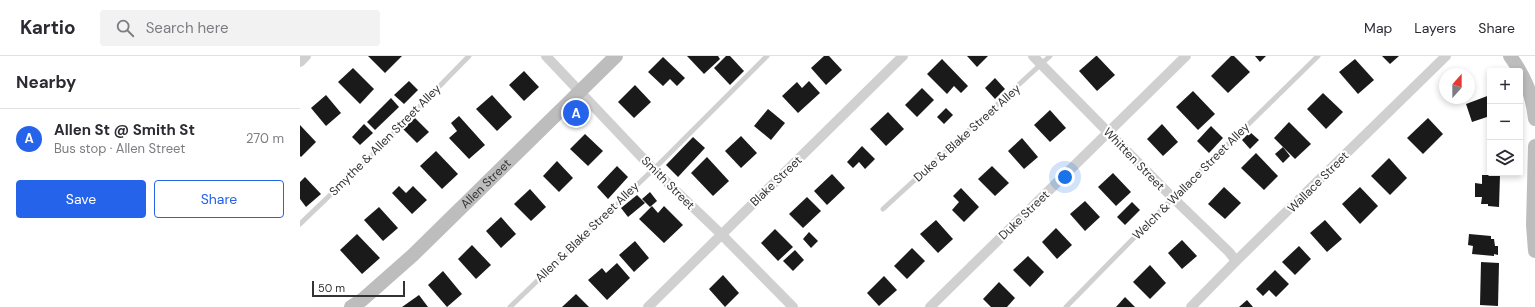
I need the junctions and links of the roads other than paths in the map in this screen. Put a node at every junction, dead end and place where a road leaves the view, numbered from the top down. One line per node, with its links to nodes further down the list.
1 (306, 56): 13 (street)
2 (469, 56): 22 (lane, Smythe & Allen Street Alley)
3 (546, 56): 15 (street, Smith Street)
4 (616, 56): 15 (street, Allen Street)
5 (767, 56): 19 (lane, Allen & Blake Street Alley)
6 (903, 56): 23 (street, Blake Street)
7 (1033, 56): 14 (street, Whitten Street)
8 (1050, 56): 14 (lane, Duke & Blake Street Alley)
9 (1186, 56): 17 (street, Duke Street)
10 (1318, 56): 20 (lane, Welch & Wallace Street Alley)
11 (1446, 56): 25 (street, Wallace Street)
12 (1510, 56): 16 (street)
13 (300, 62)
14 (1041, 64): 17 (street, Whitten Street); 21 (lane, Duke & Blake Street Alley)
15 (580, 91): 19 (street, Smith Street); 26 (street, Allen Street)
16 (1535, 119)
17 (1108, 132): 20 (street, Whitten Street); 30 (street, Duke Street)
18 (1535, 146): 24 (street)
19 (653, 169): 23 (street, Smith Street); 27 (lane, Allen & Blake Street Alley)
20 (1173, 198): 25 (street, Whitten Street); 31 (lane, Welch & Wallace Street Alley)
21 (883, 209)
22 (300, 224)
23 (721, 234): 28 (street, Blake Street); 29 (street, Smith Street)
24 (1535, 251)
25 (1236, 261): 32 (street, Wallace Street)
26 (360, 305)
27 (510, 307)
28 (648, 307)
29 (793, 307)
30 (930, 307)
31 (1066, 307)
32 (1191, 307)

